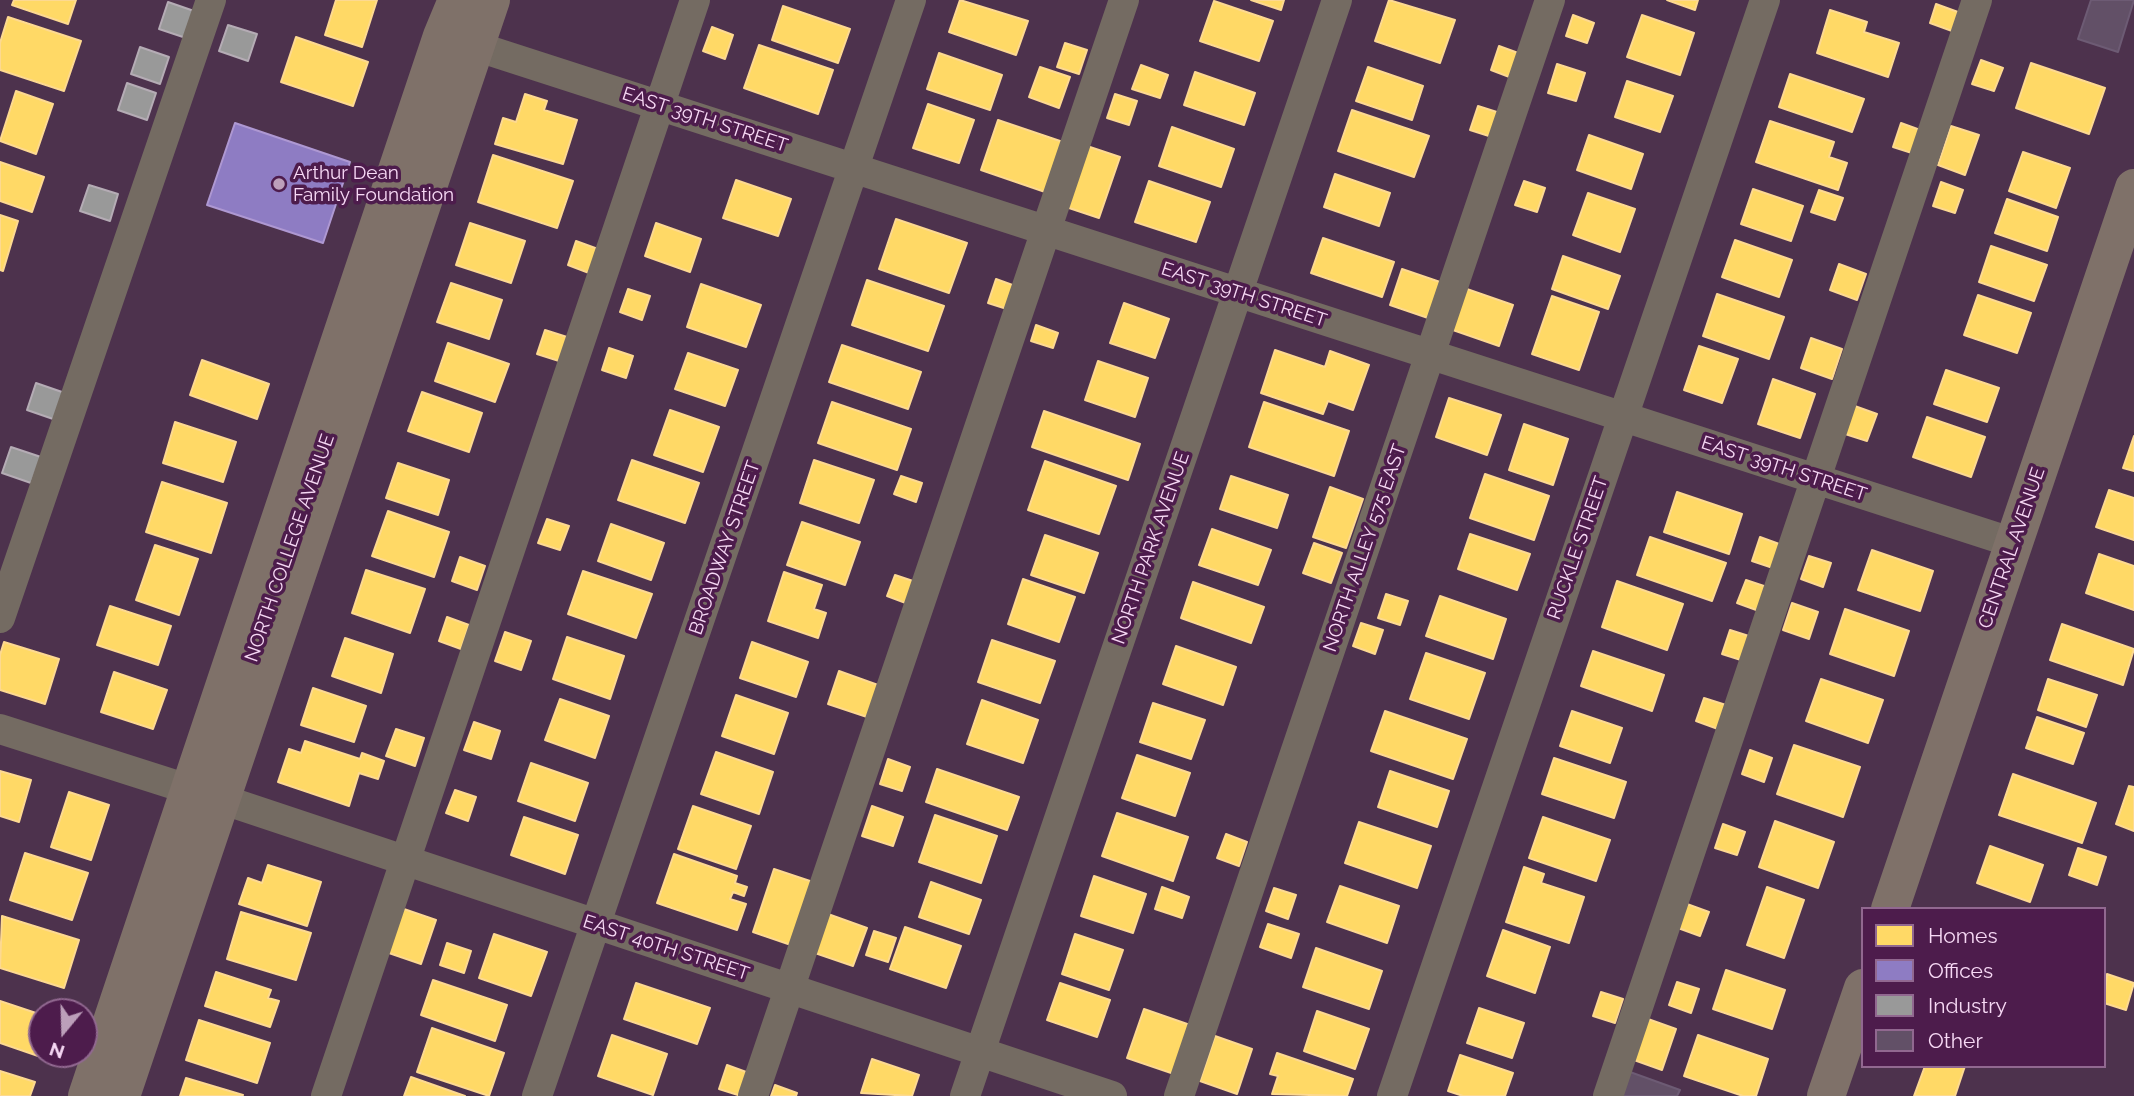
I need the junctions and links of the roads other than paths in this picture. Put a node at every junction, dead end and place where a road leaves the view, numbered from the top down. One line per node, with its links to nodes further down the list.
1 (211, 0): 22 (street)
2 (457, 0): 24 (main road, NORTH COLLEGE AVENUE)
3 (479, 0): 32 (street, NORTH COLLEGE AVENUE)
4 (491, 0): 12 (main road, NORTH COLLEGE AVENUE)
5 (695, 0): 13 (street)
6 (911, 0): 14 (street, BROADWAY STREET)
7 (1124, 0): 16 (street)
8 (1337, 0): 17 (street, NORTH PARK AVENUE)
9 (1550, 0): 18 (street, NORTH ALLEY 575 EAST)
10 (1765, 0): 19 (street, RUCKLE STREET)
11 (1977, 0): 20 (street)
12 (475, 46): 13 (street, EAST 39TH STREET); 24 (main road, NORTH COLLEGE AVENUE)
13 (661, 106): 14 (street, EAST 39TH STREET); 25 (street)
14 (855, 168): 16 (street, EAST 39TH STREET); 27 (street, BROADWAY STREET)
15 (2134, 188): 21 (main road, CENTRAL AVENUE)
16 (1046, 231): 17 (street, EAST 39TH STREET); 28 (street)
17 (1238, 293): 18 (street, EAST 39TH STREET); 30 (street, NORTH PARK AVENUE)
18 (1431, 356): 19 (street, EAST 39TH STREET); 39 (street, NORTH ALLEY 575 EAST)
19 (1622, 417): 20 (street, EAST 39TH STREET); 40 (street, RUCKLE STREET)
20 (1814, 479): 21 (street, EAST 39TH STREET); 41 (street)
21 (2014, 543): 26 (main road, CENTRAL AVENUE)
22 (0, 618)
23 (0, 729): 24 (street, EAST 40TH STREET)
24 (205, 794): 25 (street, EAST 40TH STREET); 31 (main road, NORTH COLLEGE AVENUE); 33 (main road, NORTH COLLEGE AVENUE)
25 (406, 861): 27 (street, EAST 40TH STREET); 34 (street)
26 (1891, 907)
27 (595, 924): 28 (street, EAST 40TH STREET); 35 (street, BROADWAY STREET)
28 (789, 989): 30 (street, EAST 40TH STREET); 36 (street)
29 (1861, 994): 42 (main road)
30 (980, 1052): 37 (street, NORTH PARK AVENUE); 38 (street, EAST 40TH STREET)
31 (86, 1096)
32 (103, 1096)
33 (121, 1096)
34 (326, 1096)
35 (537, 1096)
36 (753, 1096)
37 (965, 1096)
38 (1112, 1096)
39 (1179, 1096)
40 (1392, 1096)
41 (1608, 1096)
42 (1826, 1096)

